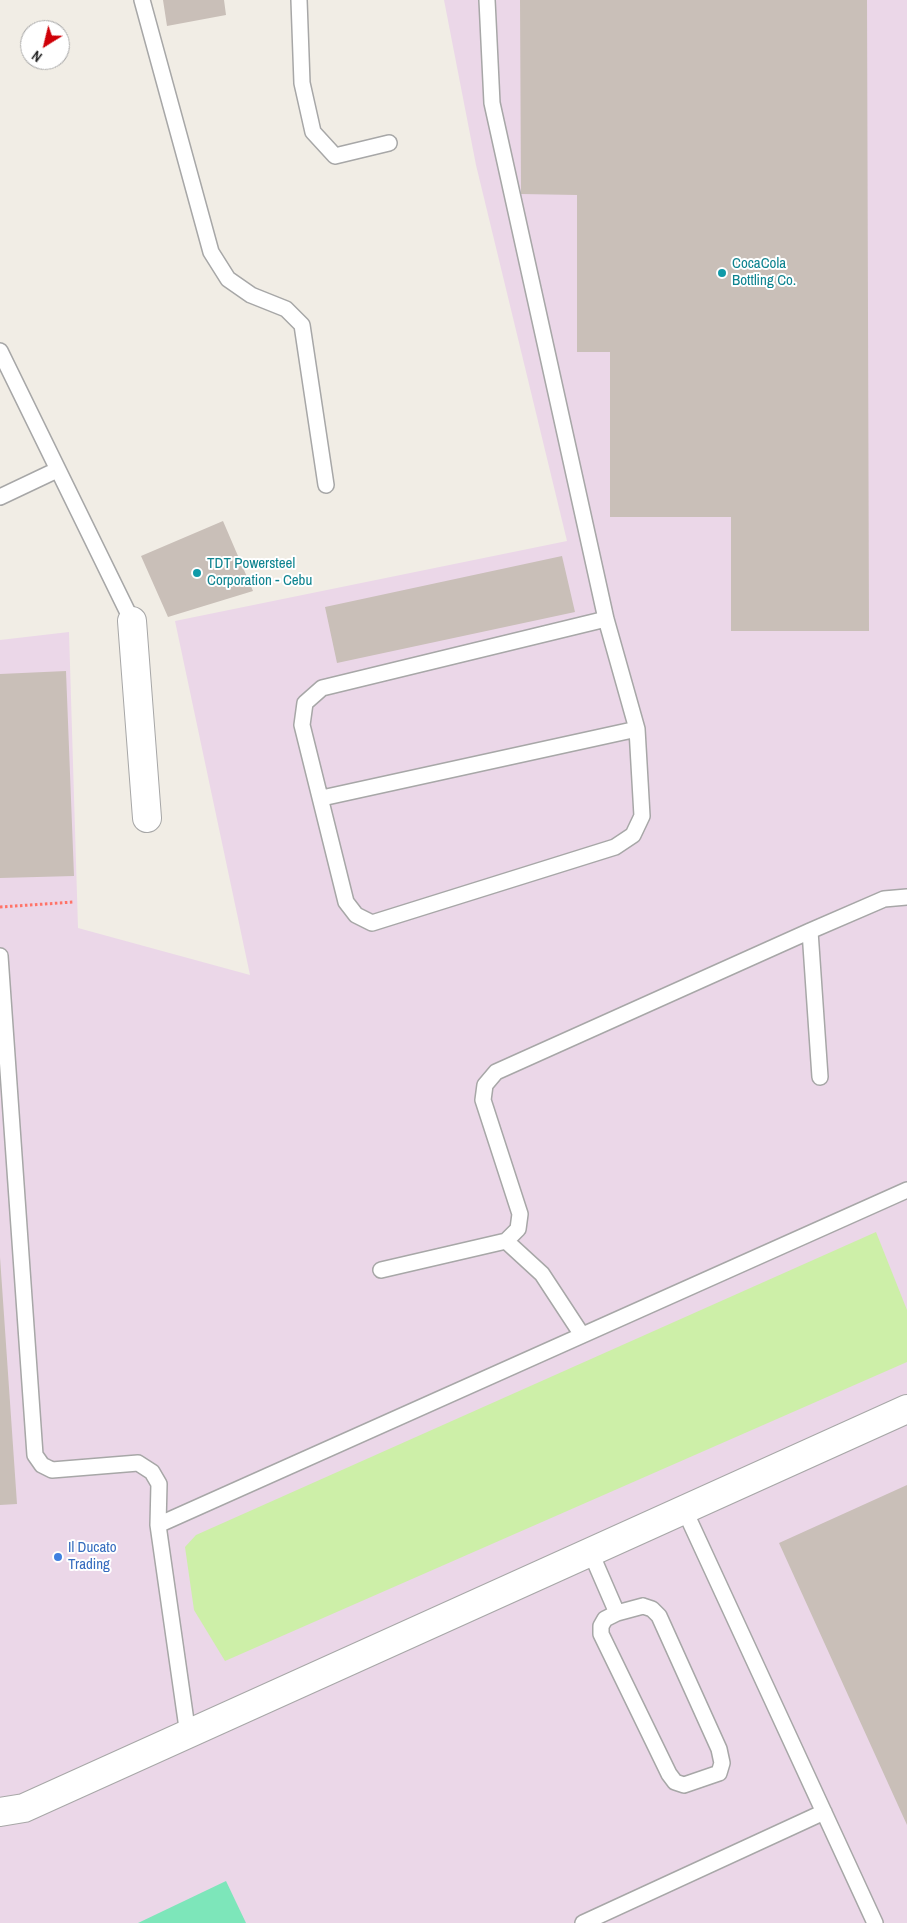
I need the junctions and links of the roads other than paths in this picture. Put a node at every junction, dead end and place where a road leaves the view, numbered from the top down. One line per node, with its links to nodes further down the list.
1 (142, 0): 7 (lane)
2 (299, 0): 4 (lane)
3 (487, 0): 9 (lane)
4 (389, 143)
5 (0, 351): 6 (lane)
6 (57, 470): 8 (lane); 10 (lane)
7 (326, 485)
8 (0, 497)
9 (606, 619): 11 (lane); 12 (lane)
10 (132, 621): 13 (street)
11 (636, 729): 12 (lane); 12 (lane)
12 (322, 798)
13 (147, 818)
14 (907, 897): 15 (lane)
15 (810, 930): 17 (lane); 19 (lane)
16 (0, 956): 24 (lane)
17 (820, 1077)
18 (907, 1190): 21 (lane)
19 (506, 1240): 20 (lane); 21 (lane)
20 (381, 1270)
21 (582, 1335): 24 (lane)
22 (907, 1409): 23 (street)
23 (685, 1511): 25 (street); 29 (lane)
24 (158, 1525): 27 (lane)
25 (591, 1553): 26 (lane); 27 (street)
26 (617, 1613): 26 (lane)
27 (188, 1735): 28 (street)
28 (0, 1812)
29 (824, 1812): 30 (lane); 31 (lane)
30 (583, 1923)
31 (875, 1923)

